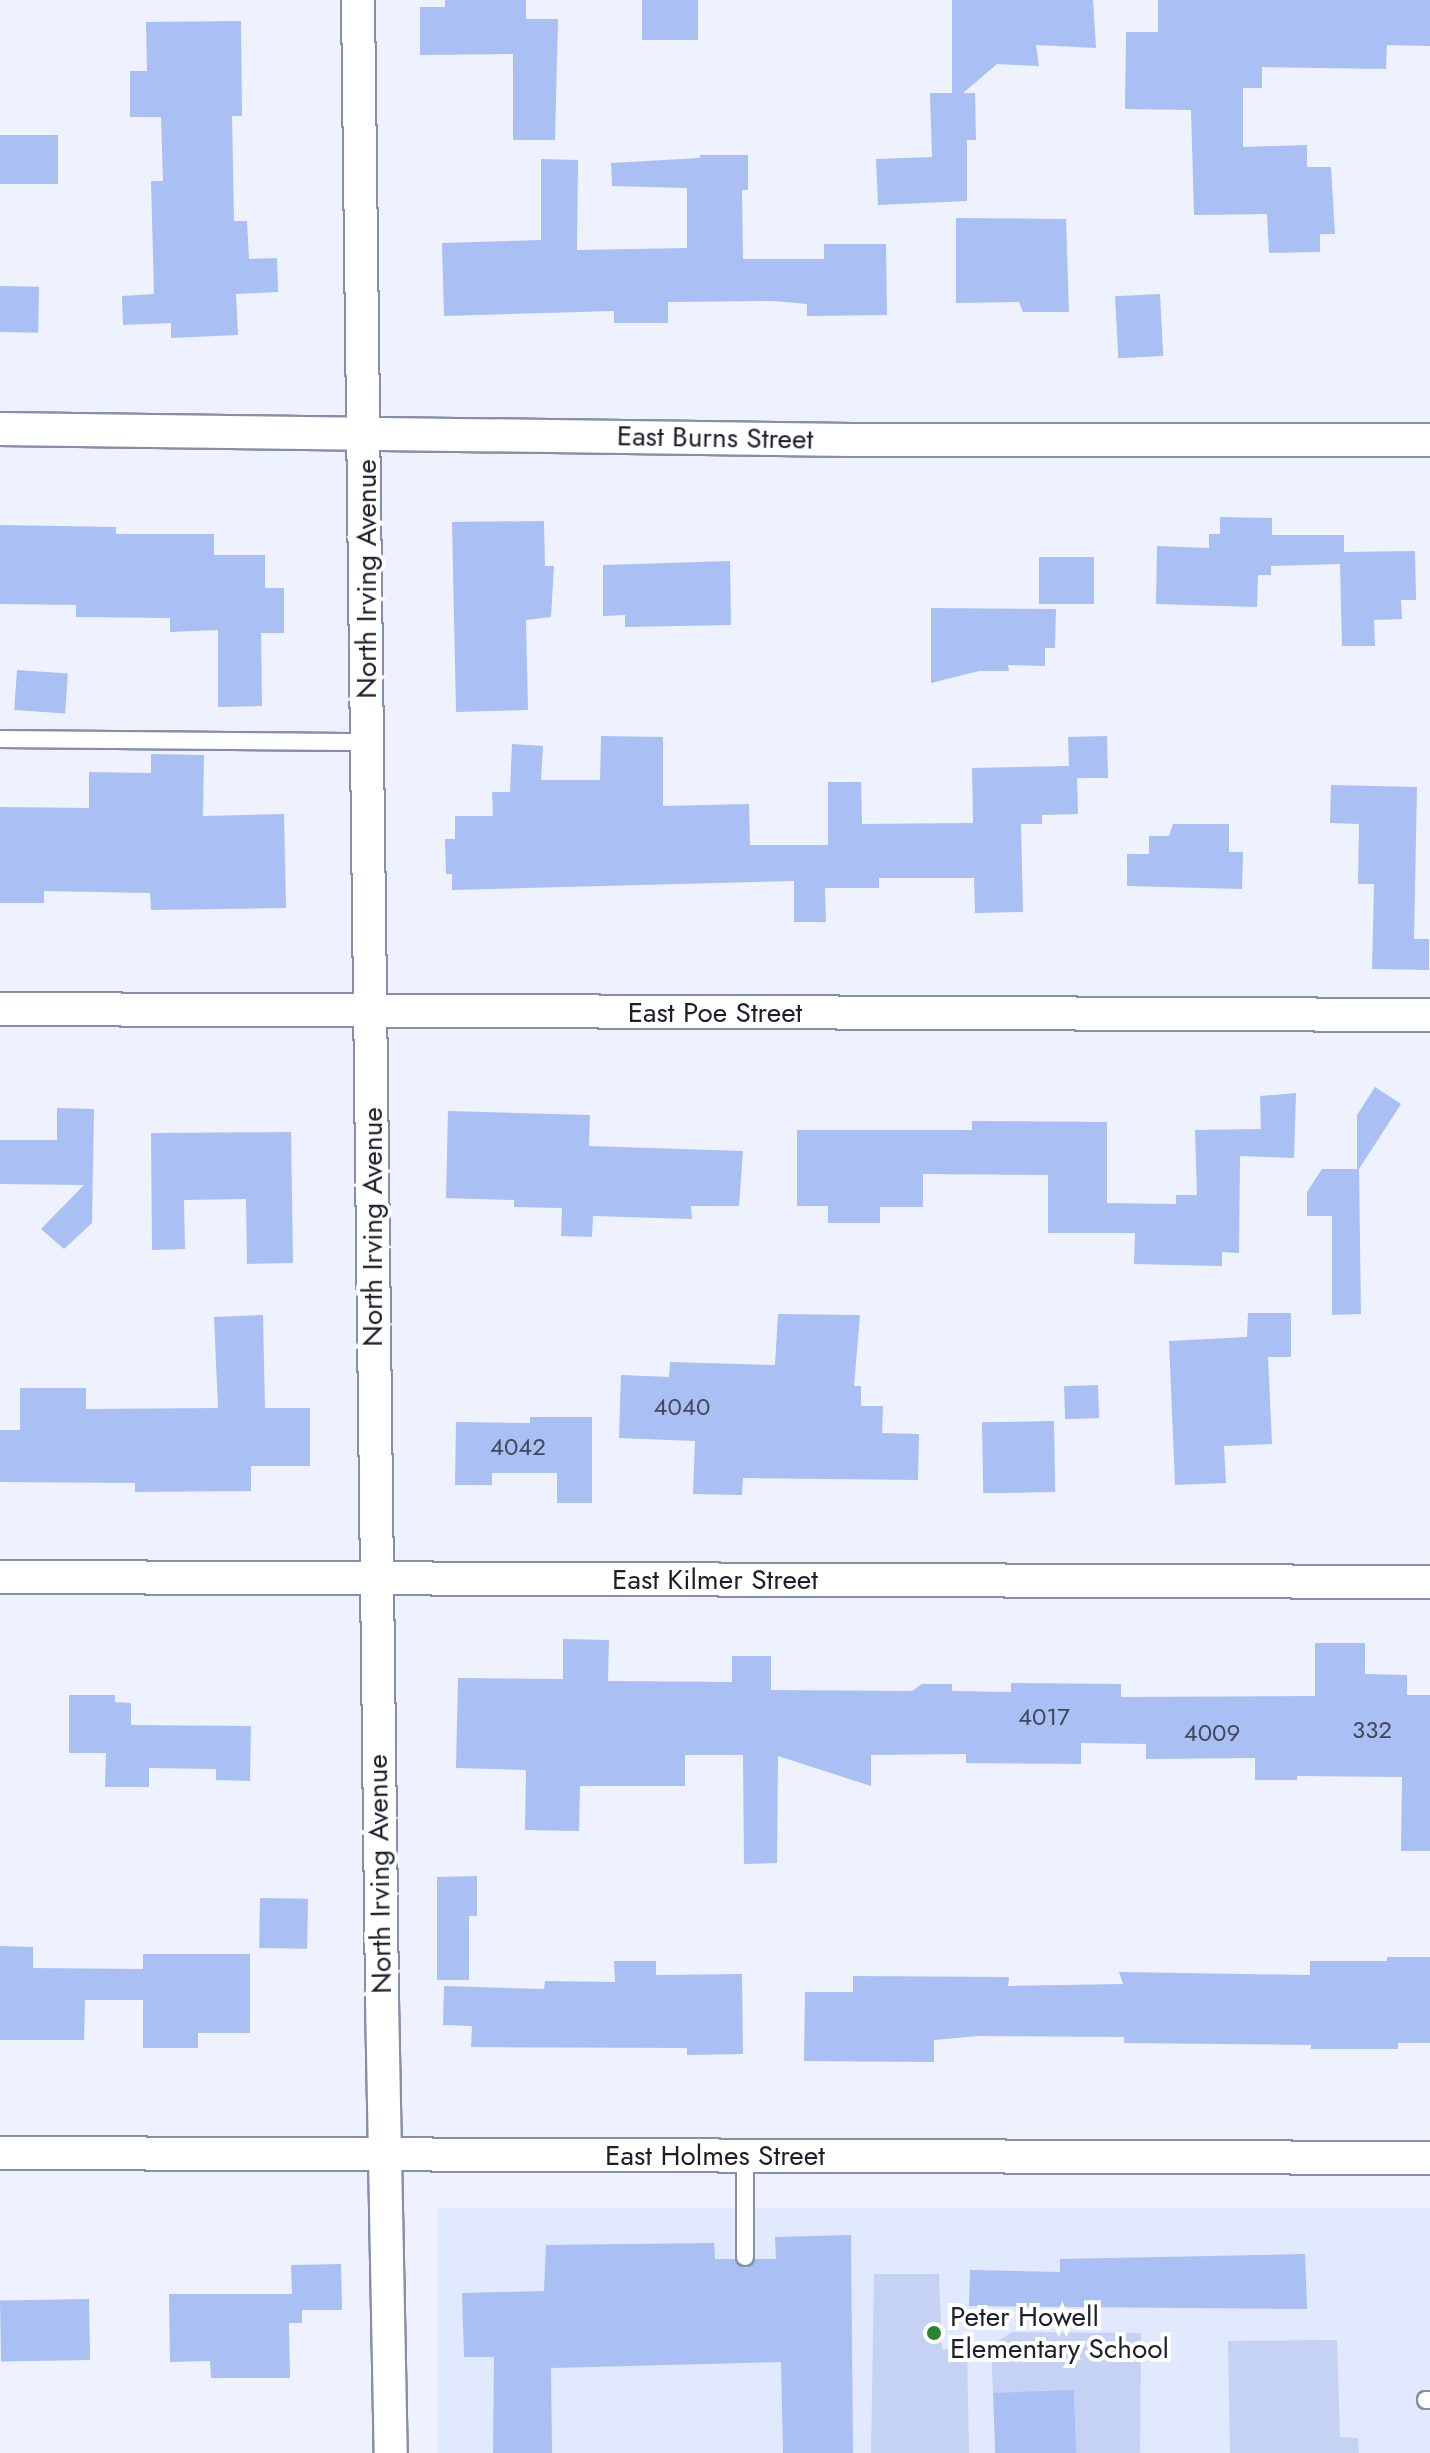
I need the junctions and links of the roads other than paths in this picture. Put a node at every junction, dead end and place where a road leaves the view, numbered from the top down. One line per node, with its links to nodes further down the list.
1 (358, 0): 3 (street, North Irving Avenue)
2 (0, 429): 3 (street, East Burns Street)
3 (366, 433): 4 (street, East Burns Street); 6 (street, North Irving Avenue)
4 (1430, 440)
5 (0, 739): 6 (lane)
6 (368, 742): 8 (street, North Irving Avenue)
7 (0, 1009): 8 (street, East Poe Street)
8 (372, 1012): 9 (street, East Poe Street); 11 (street, North Irving Avenue)
9 (1430, 1015)
10 (0, 1577): 11 (street, East Kilmer Street)
11 (376, 1579): 12 (street, East Kilmer Street); 14 (street, North Irving Avenue)
12 (1430, 1582)
13 (0, 2153): 14 (street, East Holmes Street)
14 (384, 2156): 15 (street, East Holmes Street); 18 (street, North Irving Avenue)
15 (745, 2156): 16 (street, East Holmes Street); 17 (lane)
16 (1430, 2158)
17 (745, 2257)
18 (391, 2453)

